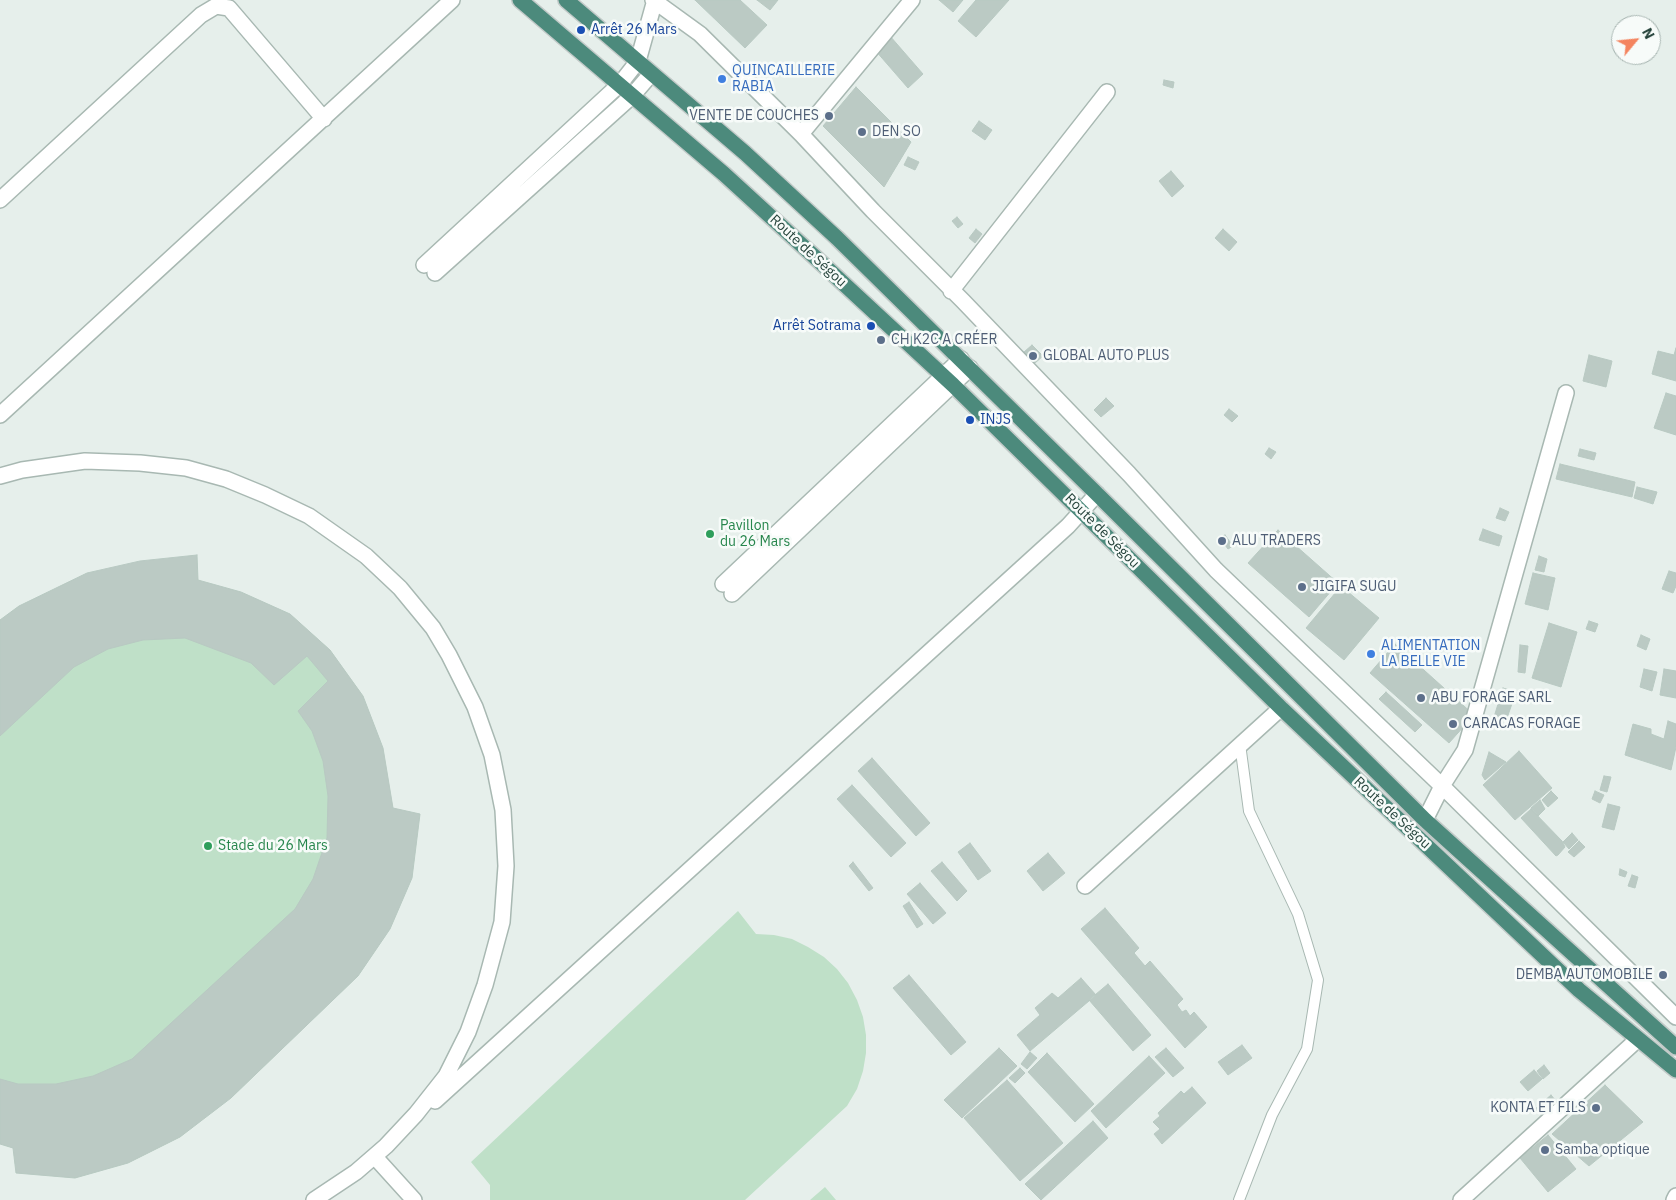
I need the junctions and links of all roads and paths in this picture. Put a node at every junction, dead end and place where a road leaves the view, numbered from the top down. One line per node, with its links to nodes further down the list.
1 (218, 0): 7 (street)
2 (452, 0): 13 (street)
3 (520, 0): 10 (highway, Route de Ségou)
4 (566, 0): 8 (highway, Route de Ségou)
5 (654, 0): 8 (street); 14 (street)
6 (912, 0): 14 (street)
7 (201, 15): 13 (street); 15 (street)
8 (638, 60): 9 (highway, Route de Ségou); 10 (street)
9 (651, 74): 12 (street); 17 (highway, Route de Ségou)
10 (620, 84): 12 (highway, Route de Ségou); 12 (street)
11 (1107, 92): 16 (street)
12 (632, 96): 18 (highway, Route de Ségou)
13 (324, 118): 20 (street)
14 (802, 134): 16 (street)
15 (0, 200)
16 (951, 291): 27 (street)
17 (965, 363): 18 (street); 22 (highway, Route de Ségou)
18 (948, 381): 23 (highway, Route de Ségou); 24 (street)
19 (1566, 393): 27 (street)
20 (0, 415)
21 (0, 476): 34 (street)
22 (1097, 494): 23 (street); 28 (highway, Route de Ségou)
23 (1082, 510): 25 (highway, Route de Ségou); 34 (street)
24 (727, 589)
25 (1281, 708): 26 (street); 31 (highway, Route de Ségou)
26 (1240, 744): 29 (street); 39 (lane)
27 (1442, 786): 28 (street); 30 (street)
28 (1425, 820): 32 (highway, Route de Ségou)
29 (1085, 886)
30 (1676, 1017)
31 (1638, 1039): 33 (highway, Route de Ségou); 40 (street)
32 (1676, 1046)
33 (1676, 1070)
34 (394, 1138): 35 (street)
35 (375, 1156): 37 (street); 38 (street)
36 (1676, 1196): 41 (street)
37 (314, 1200)
38 (414, 1200)
39 (1239, 1200)
40 (1461, 1200)
41 (1674, 1200)

